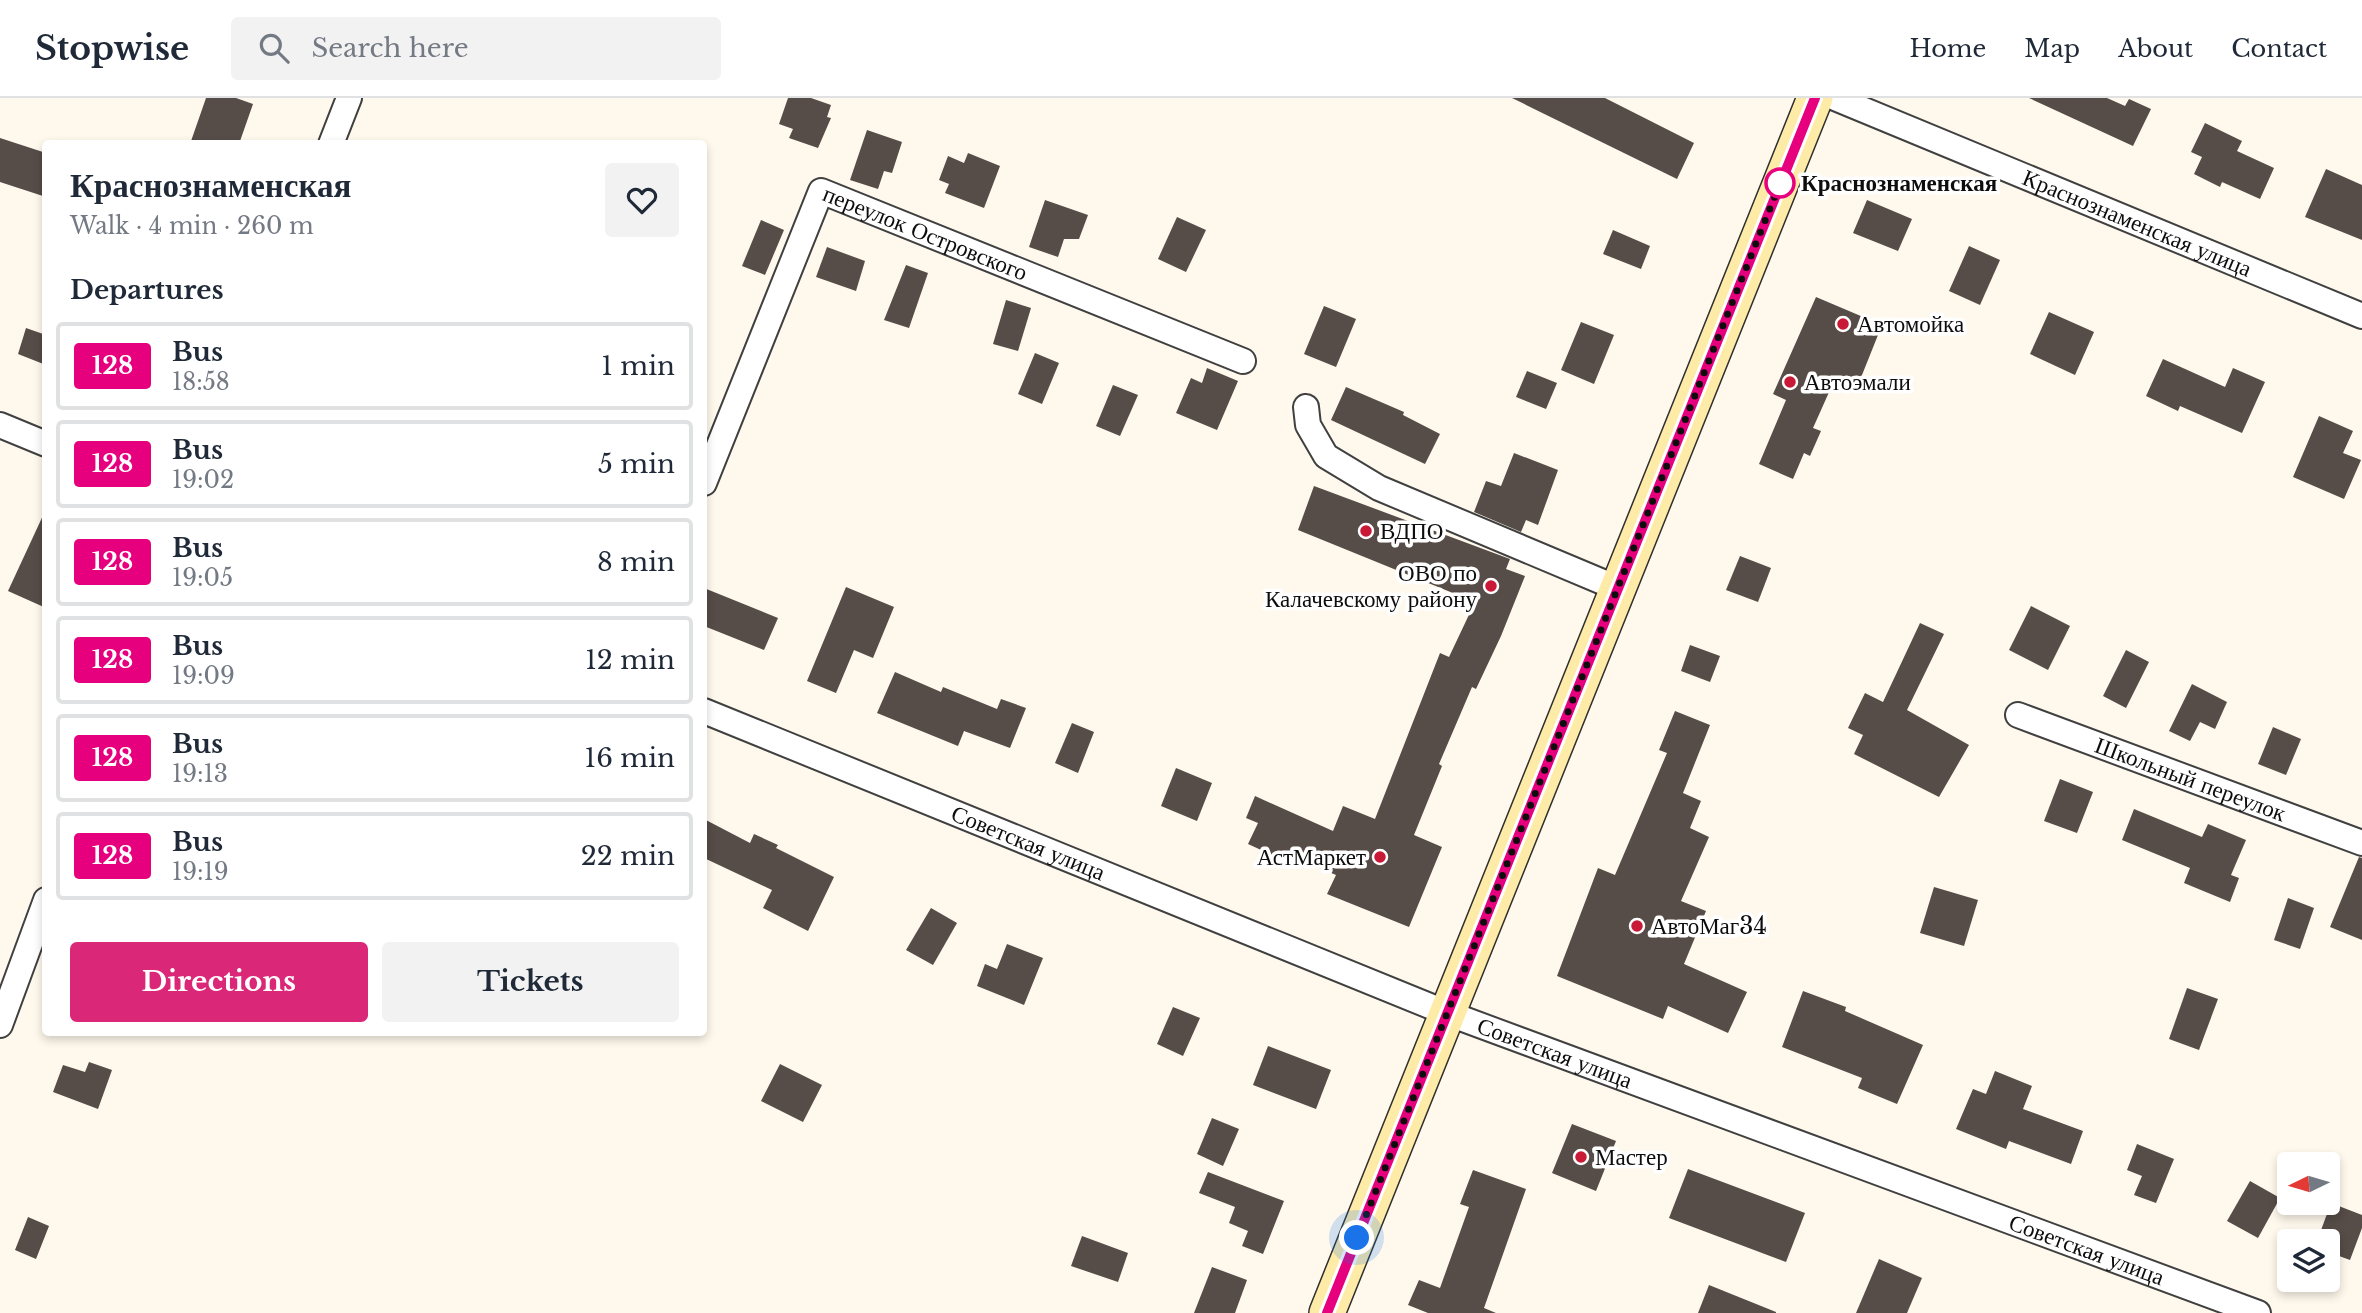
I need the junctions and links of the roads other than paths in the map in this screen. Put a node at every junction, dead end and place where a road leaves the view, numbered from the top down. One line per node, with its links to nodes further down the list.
1 (349, 98): 4 (street)
2 (1815, 98): 11 (main road)
3 (1835, 98): 5 (street, Краснознаменская улица)
4 (333, 140)
5 (2362, 316)
6 (1243, 361): 10 (street, переулок Островского)
7 (1306, 407): 11 (street)
8 (0, 425): 9 (street)
9 (42, 442)
10 (707, 476)
11 (1617, 589): 16 (main road)
12 (707, 712): 16 (street, Советская улица)
13 (2018, 715): 14 (street, Школьный переулок)
14 (2362, 842)
15 (42, 911): 17 (street)
16 (1447, 1013): 18 (main road); 19 (street, Советская улица)
17 (0, 1024)
18 (1327, 1313)
19 (2258, 1313)

